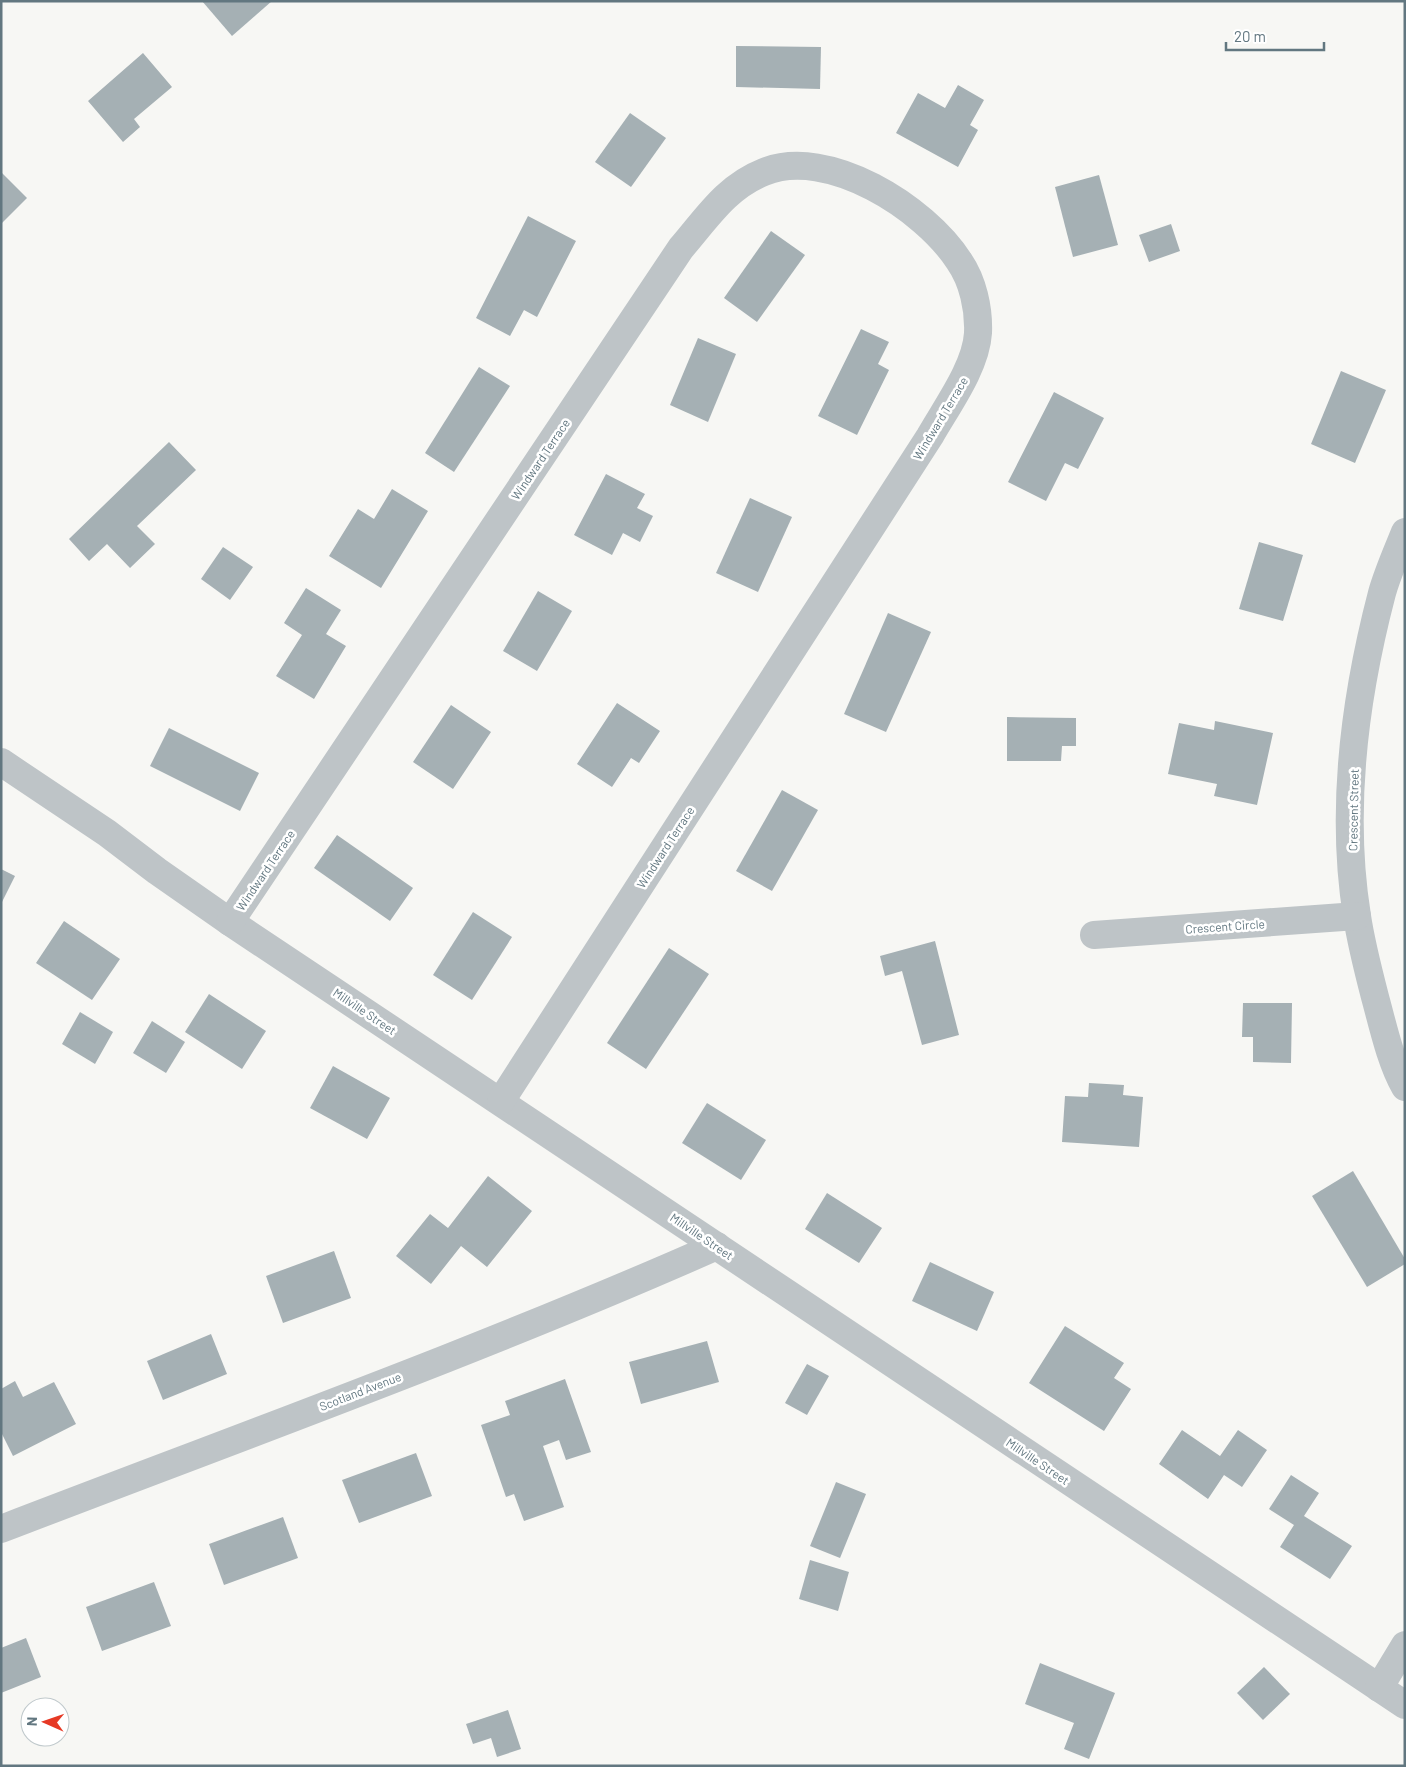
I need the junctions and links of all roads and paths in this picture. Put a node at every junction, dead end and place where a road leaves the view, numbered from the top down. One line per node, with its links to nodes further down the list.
1 (1405, 532): 3 (street, Crescent Street)
2 (1, 762): 4 (street, Millville Street)
3 (1357, 916): 5 (street, Crescent Circle); 6 (street, Crescent Street)
4 (230, 922): 7 (street, Millville Street); 7 (street, Windward Terrace)
5 (1094, 935)
6 (1405, 1087)
7 (501, 1101): 8 (street, Millville Street)
8 (716, 1246): 9 (street, Scotland Avenue); 11 (street, Millville Street)
9 (1, 1529)
10 (1405, 1645): 11 (street)
11 (1379, 1688): 12 (street, Millville Street)
12 (1405, 1705)

